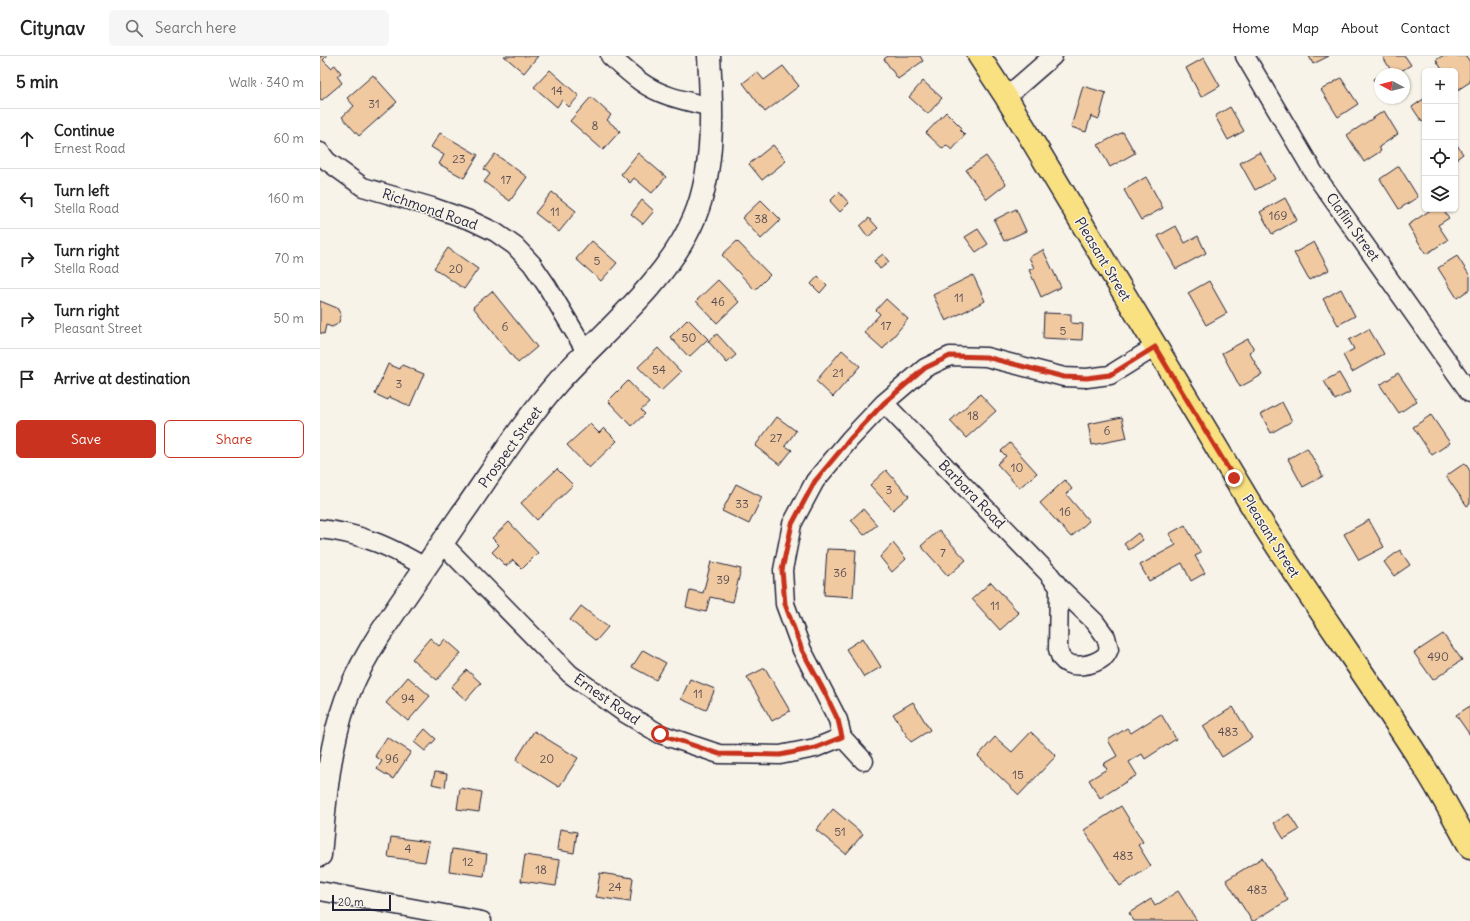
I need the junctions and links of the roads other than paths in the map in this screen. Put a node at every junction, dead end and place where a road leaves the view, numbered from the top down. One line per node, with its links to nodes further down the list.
1 (610, 56): 7 (street)
2 (709, 56): 7 (street, Prospect Street)
3 (979, 56): 6 (main road, Pleasant Street)
4 (1053, 56): 6 (street)
5 (1245, 56): 11 (street, Claflin Street)
6 (1006, 97): 9 (main road, Pleasant Street)
7 (711, 107): 10 (street, Prospect Street)
8 (320, 152): 10 (street, Richmond Road)
9 (1155, 347): 12 (street); 19 (main road, Pleasant Street)
10 (587, 353): 14 (street, Prospect Street)
11 (1470, 393)
12 (884, 403): 16 (street, Barbara Road); 17 (street)
13 (320, 529): 15 (street)
14 (442, 543): 15 (street, Prospect Street); 17 (street, Ernest Road)
15 (425, 567): 20 (street, Prospect Street)
16 (1059, 587)
17 (842, 737): 18 (street)
18 (864, 761)
19 (1470, 847)
20 (320, 855)
21 (320, 890): 22 (street)
22 (482, 921)

